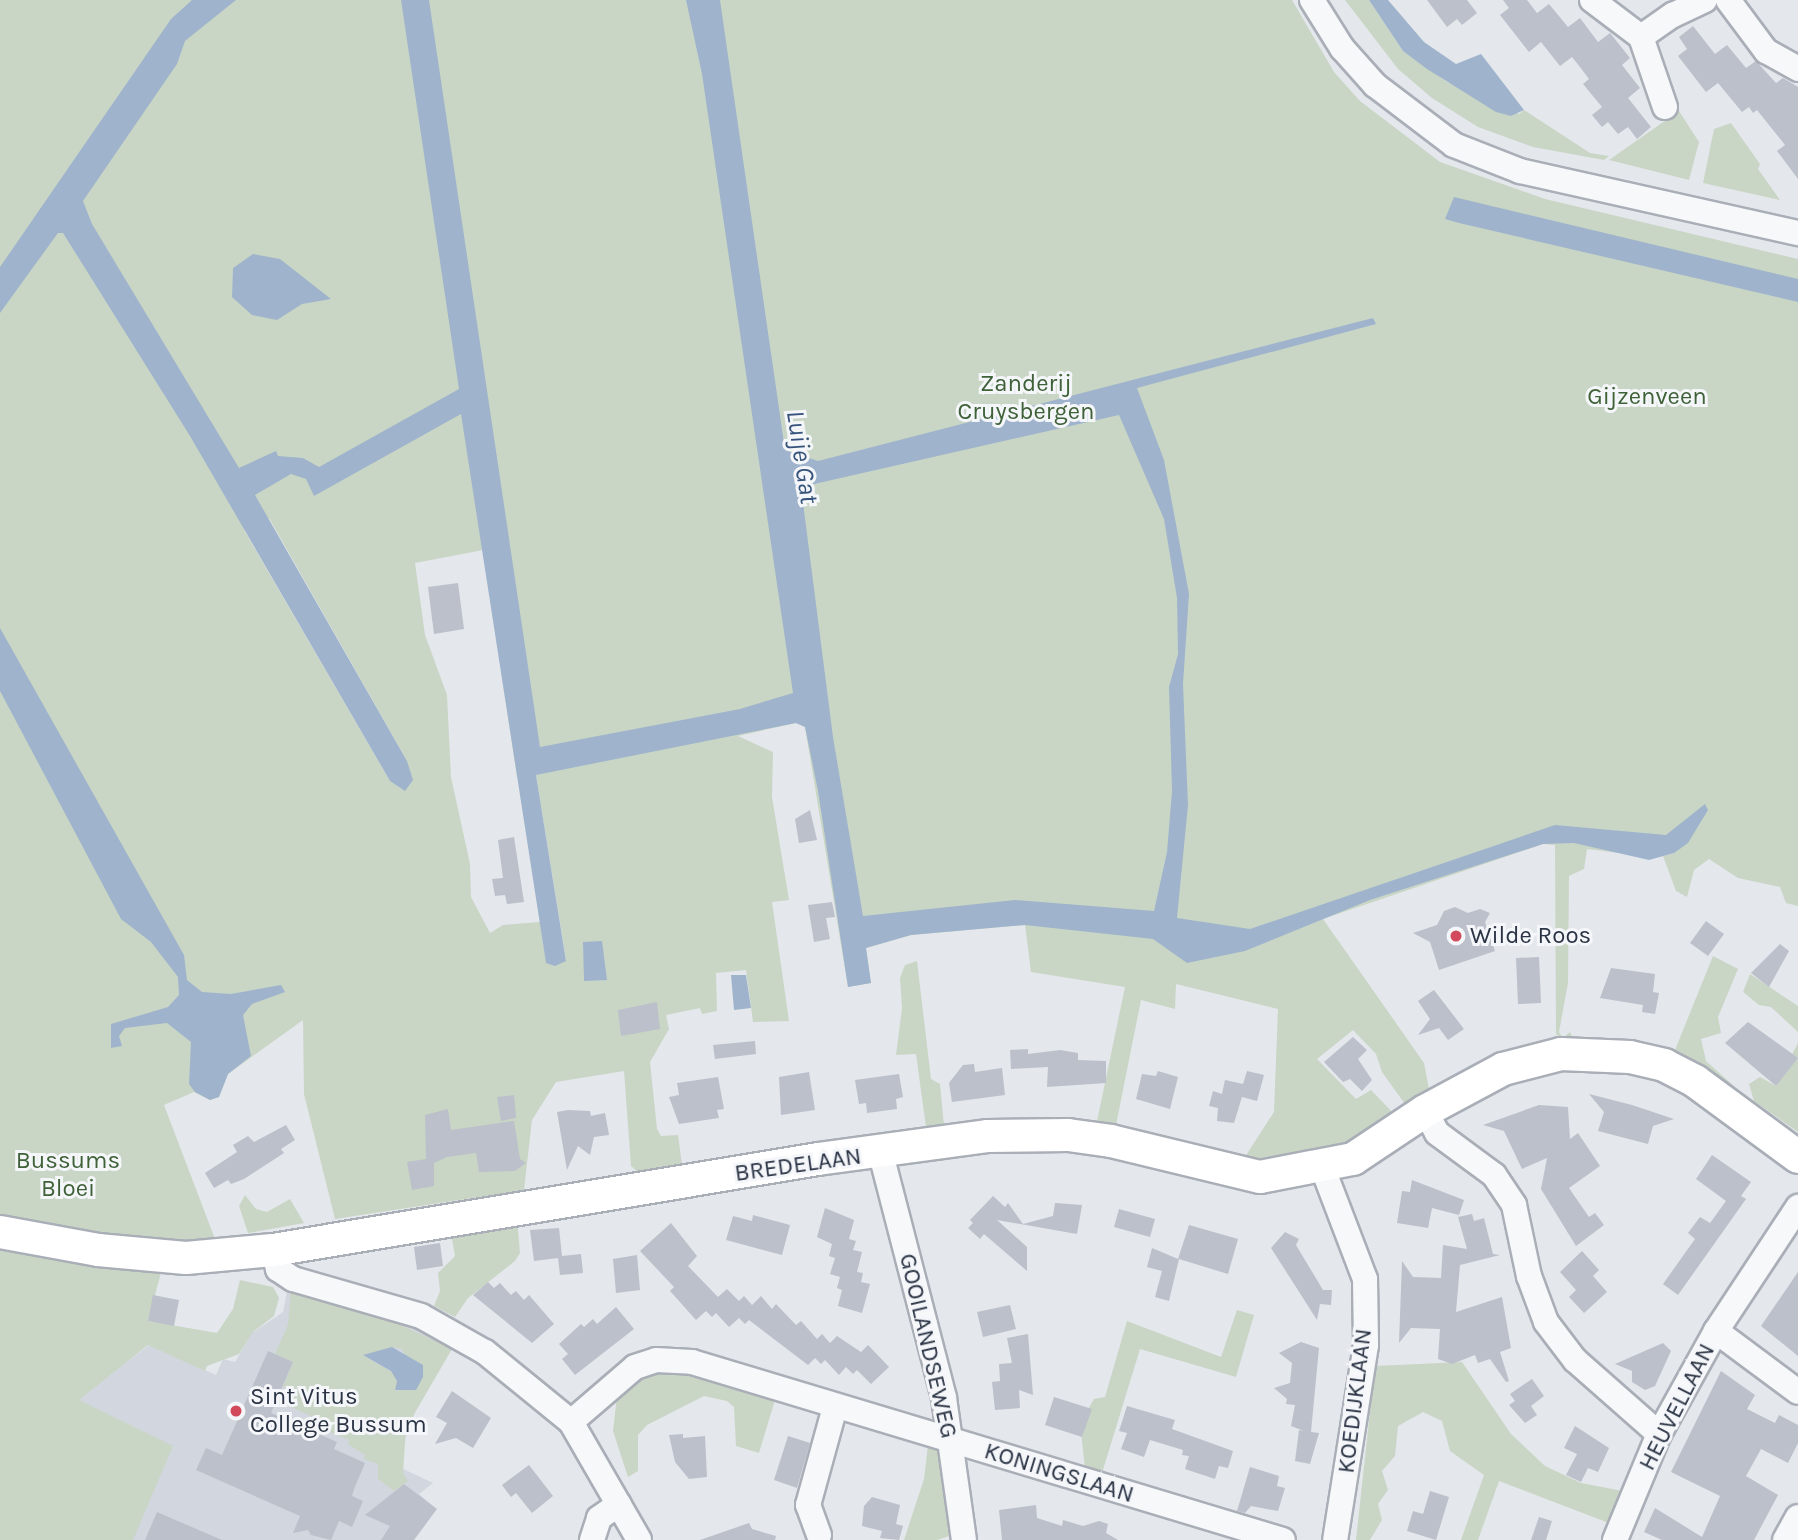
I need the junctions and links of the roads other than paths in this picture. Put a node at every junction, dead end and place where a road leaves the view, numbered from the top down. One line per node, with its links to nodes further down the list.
1 (1312, 0): 8 (street)
2 (1592, 0): 5 (street)
3 (1705, 0): 5 (street)
4 (1728, 0): 6 (street)
5 (1641, 37): 7 (street)
6 (1798, 69)
7 (1664, 107)
8 (1798, 233)
9 (1425, 1111): 11 (main road); 12 (main road); 20 (street)
10 (881, 1154): 12 (main road, BREDELAAN); 15 (main road, BREDELAAN); 21 (street, GOOILANDSEWEG)
11 (1798, 1157)
12 (1323, 1169): 29 (street, KOEDIJKLAAN)
13 (1798, 1207): 16 (street)
14 (0, 1232): 15 (main road, BREDELAAN)
15 (273, 1250): 19 (street)
16 (1716, 1331): 17 (street, HEUVELLAAN); 20 (street, HEUVELLAAN)
17 (1798, 1392)
18 (835, 1407): 19 (street, KONINGSLAAN); 21 (street, KONINGSLAAN); 24 (street)
19 (571, 1422): 22 (street)
20 (1659, 1434): 30 (street, HEUVELLAAN)
21 (952, 1441): 27 (street, GOOILANDSEWEG); 28 (street, KONINGSLAAN)
22 (619, 1504): 25 (street); 26 (street)
23 (1798, 1517): 31 (street)
24 (819, 1535)
25 (592, 1540)
26 (639, 1540)
27 (964, 1540)
28 (1283, 1540)
29 (1335, 1540)
30 (1615, 1540)
31 (1785, 1540)

